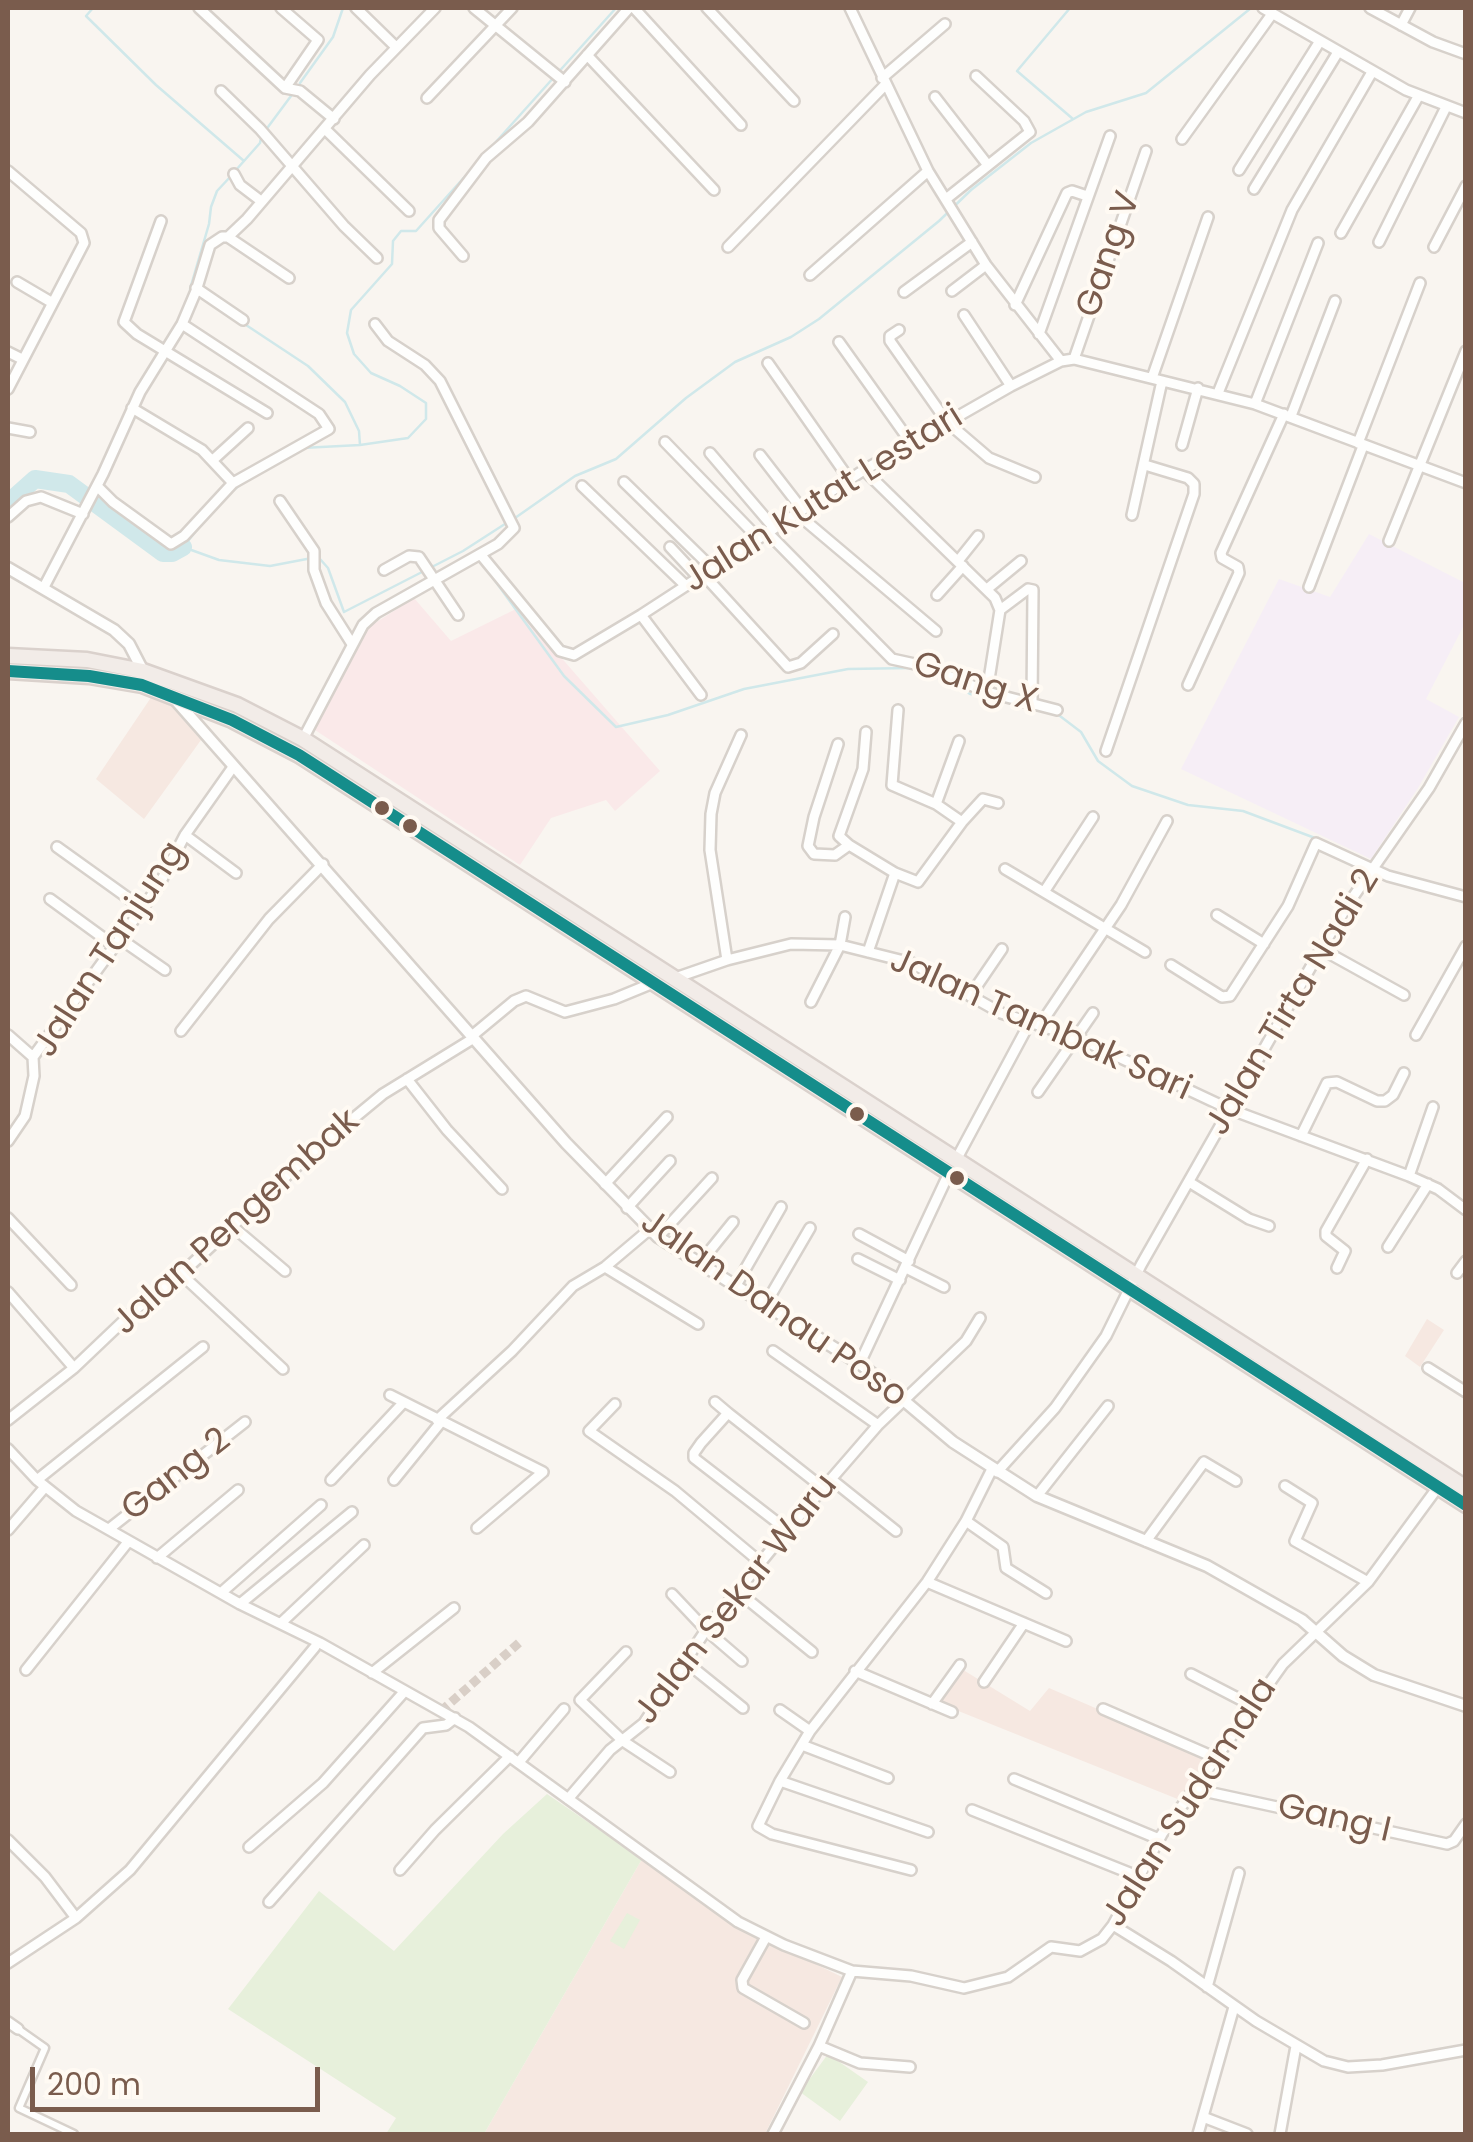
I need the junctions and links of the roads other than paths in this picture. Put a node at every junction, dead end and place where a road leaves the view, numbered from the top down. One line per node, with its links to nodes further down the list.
1 (200, 8): 25 (street)
2 (281, 8): 25 (street)
3 (356, 8): 17 (street)
4 (434, 8): 17 (street)
5 (474, 8): 15 (street)
6 (512, 8): 15 (street)
7 (632, 8): 20 (street); 34 (street)
8 (707, 8): 30 (street)
9 (850, 8): 24 (street)
10 (1370, 8): 14 (street)
11 (1410, 8): 14 (street)
12 (1267, 11): 16 (street); 37 (street)
13 (945, 24): 24 (street)
14 (1401, 25): 19 (street)
15 (494, 27): 23 (street); 28 (street)
16 (1320, 41): 18 (street); 41 (street)
17 (396, 47): 33 (street)
18 (1338, 52): 21 (street); 46 (street)
19 (1466, 54)
20 (586, 55): 23 (street); 47 (street)
21 (1372, 72): 27 (street); 92 (street)
22 (976, 76): 39 (street)
23 (563, 81): 61 (street)
24 (884, 82): 43 (street); 59 (street)
25 (285, 88): 33 (street)
26 (221, 91): 40 (street)
27 (1419, 95): 31 (street); 54 (street)
28 (428, 98)
29 (935, 98): 39 (street)
30 (794, 101)
31 (1446, 107): 32 (street); 57 (street)
32 (1466, 113)
33 (334, 120): 35 (street)
34 (741, 125)
35 (326, 130): 40 (street); 51 (street)
36 (1110, 136): 48 (street)
37 (1182, 138)
38 (1146, 151): 85 (street, Gang V)
39 (987, 164): 50 (street)
40 (293, 168): 49 (street); 62 (street)
41 (1239, 170)
42 (8, 171): 72 (street)
43 (928, 171): 50 (street); 64 (street)
44 (234, 174): 49 (street)
45 (1466, 186): 60 (street)
46 (1254, 189)
47 (714, 190)
48 (1088, 196): 73 (street); 79 (street)
49 (261, 202): 55 (street)
50 (948, 202): 56 (street)
51 (409, 211)
52 (1208, 217): 88 (street)
53 (160, 221): 83 (street)
54 (1341, 233)
55 (228, 237): 65 (street); 68 (street)
56 (972, 242): 63 (street); 70 (street)
57 (1379, 242)
58 (1318, 243): 93 (street)
59 (728, 246)
60 (1434, 247)
61 (463, 256)
62 (377, 258)
63 (986, 265): 69 (street); 73 (street)
64 (810, 275)
65 (289, 278)
66 (17, 282): 72 (street)
67 (1420, 283): 104 (street)
68 (196, 288): 75 (street); 76 (street)
69 (952, 291)
70 (904, 292)
71 (1334, 300): 96 (street)
72 (51, 302): 84 (street)
73 (1014, 305): 79 (street)
74 (964, 314): 89 (street)
75 (243, 320)
76 (182, 324): 83 (street); 114 (street)
77 (375, 324): 128 (street)
78 (899, 330): 97 (street)
79 (1039, 334): 86 (street)
80 (838, 342): 102 (street)
81 (1466, 351): 109 (street)
82 (8, 352): 84 (street)
83 (166, 352): 94 (street); 95 (street)
84 (22, 359): 91 (street)
85 (1074, 359): 86 (street, Jalan Kutat Lestari); 88 (street, Jalan Kutat Lestari)
86 (1061, 361): 89 (street, Jalan Kutat Lestari)
87 (768, 364): 112 (street)
88 (1157, 380): 90 (street, Jalan Kutat Lestari); 108 (street)
89 (1011, 386): 97 (street, Jalan Kutat Lestari)
90 (1198, 388): 92 (street, Jalan Kutat Lestari); 103 (street)
91 (8, 389)
92 (1218, 393): 93 (street, Jalan Kutat Lestari)
93 (1256, 404): 96 (street, Jalan Kutat Lestari)
94 (132, 408): 107 (street); 117 (street)
95 (267, 413)
96 (1288, 415): 104 (street, Jalan Kutat Lestari); 150 (street)
97 (947, 422): 102 (street, Jalan Kutat Lestari); 111 (street)
98 (8, 428): 100 (street)
99 (248, 428): 107 (street)
100 (30, 432)
101 (665, 442): 123 (street)
102 (911, 443): 110 (street, Jalan Kutat Lestari)
103 (1182, 444)
104 (1360, 445): 109 (street, Jalan Kutat Lestari); 138 (street)
105 (710, 453): 123 (street)
106 (760, 455): 120 (street)
107 (214, 459): 114 (street)
108 (1145, 465): 121 (street); 165 (street)
109 (1419, 468): 115 (street, Jalan Kutat Lestari); 126 (street)
110 (864, 470): 112 (street, Jalan Kutat Lestari); 131 (street)
111 (1035, 477)
112 (850, 479): 120 (street, Jalan Kutat Lestari)
113 (624, 482): 125 (street)
114 (233, 483): 117 (street)
115 (1466, 483)
116 (582, 486): 129 (street)
117 (97, 487): 119 (street)
118 (280, 500): 146 (street)
119 (85, 510): 122 (street); 137 (street)
120 (798, 510): 123 (street, Jalan Kutat Lestari); 144 (street)
121 (1132, 515)
122 (8, 518)
123 (766, 532): 134 (street, Jalan Kutat Lestari); 151 (street, Gang X)
124 (978, 536): 131 (street)
125 (681, 537): 127 (street); 134 (street)
126 (1388, 541)
127 (670, 547): 129 (street); 134 (street)
128 (477, 557): 135 (street); 143 (street, Jalan Kutat Lestari)
129 (658, 558): 136 (street)
130 (1021, 561): 139 (street)
131 (960, 564): 139 (street); 140 (street)
132 (8, 568): 137 (street)
133 (384, 570): 135 (street)
134 (704, 573): 136 (street, Jalan Kutat Lestari); 145 (street)
135 (433, 579): 142 (street); 146 (street)
136 (685, 586): 143 (street, Jalan Kutat Lestari)
137 (44, 587): 149 (street)
138 (1310, 587)
139 (987, 589): 141 (street)
140 (937, 594)
141 (1000, 610): 151 (street); 154 (street)
142 (458, 615)
143 (641, 615): 152 (street)
144 (936, 632)
145 (833, 634)
146 (352, 644): 161 (street)
147 (8, 656): 149 (highway)
148 (8, 671): 153 (highway)
149 (143, 671): 161 (highway)
150 (1188, 685)
151 (986, 692): 154 (street, Gang X)
152 (700, 695)
153 (172, 696): 157 (highway); 162 (street, Jalan Danau Poso)
154 (1032, 704): 156 (street, Gang X)
155 (898, 710): 168 (street)
156 (1057, 710)
157 (213, 712): 162 (street); 186 (highway)
158 (1466, 723): 177 (street, Jalan Tirta Nadi 2)
159 (866, 732): 173 (street)
160 (741, 734): 196 (street)
161 (303, 739): 186 (highway)
162 (210, 741): 166 (street, Jalan Danau Poso)
163 (959, 741): 168 (street)
164 (838, 744): 173 (street)
165 (1106, 751)
166 (233, 766): 172 (street, Jalan Tanjung); 175 (street, Jalan Danau Poso)
167 (998, 803): 171 (street)
168 (936, 804): 171 (street)
169 (1093, 818): 180 (street)
170 (1167, 821): 187 (street)
171 (962, 822): 178 (street)
172 (185, 835): 179 (street); 183 (street, Jalan Tanjung)
173 (849, 845): 178 (street)
174 (56, 847): 183 (street)
175 (322, 864): 206 (street); 208 (street, Jalan Danau Poso)
176 (1005, 868): 180 (street)
177 (1372, 869): 181 (street); 189 (street); 193 (street, Jalan Tirta Nadi 2)
178 (895, 873): 194 (street)
179 (236, 874)
180 (1044, 892): 187 (street)
181 (1466, 897)
182 (50, 899): 188 (street)
183 (142, 908): 188 (street, Jalan Tanjung)
184 (1217, 916): 189 (street)
185 (845, 917): 190 (street)
186 (578, 924): 199 (highway); 200 (highway)
187 (1104, 930): 195 (street); 205 (street)
188 (116, 941): 198 (street); 211 (street, Jalan Tanjung)
189 (1264, 944): 197 (street)
190 (840, 945): 194 (street, Jalan Tambak Sari); 196 (street, Jalan Tambak Sari); 203 (street)
191 (1466, 946): 209 (street)
192 (1002, 948): 202 (street)
193 (1322, 949): 201 (street); 216 (street, Jalan Tirta Nadi 2)
194 (868, 952): 202 (street, Jalan Tambak Sari)
195 (1145, 952)
196 (727, 960): 199 (street, Jalan Tambak Sari)
197 (1172, 966)
198 (165, 970)
199 (675, 978): 222 (highway)
200 (656, 982): 208 (street, Jalan Pengembak); 222 (highway)
201 (1404, 995)
202 (970, 996): 205 (street, Jalan Tambak Sari)
203 (810, 1002)
204 (1093, 1014): 210 (street)
205 (1035, 1024): 210 (street, Jalan Tambak Sari); 222 (street)
206 (181, 1032)
207 (8, 1035): 211 (street)
208 (474, 1036): 213 (street, Jalan Pengembak); 226 (street, Jalan Danau Poso)
209 (1416, 1036)
210 (1076, 1037): 214 (street); 216 (street, Jalan Tambak Sari)
211 (33, 1057): 219 (street, Jalan Tanjung)
212 (1404, 1073): 218 (street)
213 (407, 1079): 228 (street); 234 (street, Jalan Pengembak)
214 (1038, 1092)
215 (1433, 1108): 223 (street)
216 (1228, 1109): 218 (street, Jalan Tambak Sari); 225 (street, Jalan Tirta Nadi 2)
217 (667, 1117): 226 (street)
218 (1301, 1136): 220 (street, Jalan Tambak Sari)
219 (8, 1141)
220 (1367, 1159): 223 (street, Jalan Tambak Sari); 245 (street)
221 (670, 1161): 230 (street)
222 (953, 1166): 243 (street); 250 (highway)
223 (1409, 1176): 227 (street, Jalan Tambak Sari)
224 (712, 1178): 237 (street)
225 (1188, 1182): 235 (street); 250 (street, Jalan Tirta Nadi 2)
226 (605, 1184): 230 (street, Jalan Danau Poso)
227 (1428, 1184): 231 (street, Jalan Tambak Sari); 239 (street)
228 (502, 1189)
229 (781, 1207): 252 (street)
230 (627, 1208): 237 (street, Jalan Danau Poso)
231 (1466, 1210)
232 (8, 1218): 251 (street)
233 (733, 1222): 242 (street)
234 (232, 1226): 246 (street); 248 (street, Jalan Pengembak)
235 (1269, 1226)
236 (810, 1228): 255 (street)
237 (654, 1233): 242 (street, Jalan Danau Poso); 244 (street)
238 (860, 1234): 243 (street)
239 (1388, 1248)
240 (858, 1259): 249 (street)
241 (1466, 1261): 247 (street)
242 (699, 1264): 252 (street, Jalan Danau Poso)
243 (907, 1265): 249 (street); 253 (street)
244 (604, 1267): 257 (street); 273 (street)
245 (1337, 1268)
246 (285, 1271)
247 (1457, 1273)
248 (181, 1274): 261 (street, Jalan Pengembak); 262 (street)
249 (900, 1280): 260 (street)
250 (1133, 1281): 277 (street, Jalan Tirta Nadi 2); 282 (highway); 285 (highway)
251 (72, 1286)
252 (735, 1287): 255 (street, Jalan Danau Poso)
253 (944, 1287)
254 (8, 1292): 261 (street)
255 (765, 1305): 260 (street, Jalan Danau Poso)
256 (980, 1318): 266 (street, Jalan Sekar Waru)
257 (698, 1324)
258 (203, 1346): 283 (street)
259 (773, 1351): 275 (street)
260 (860, 1363): 266 (street, Jalan Danau Poso)
261 (74, 1368): 272 (street, Jalan Pengembak)
262 (283, 1368)
263 (1428, 1368): 264 (street)
264 (1466, 1392)
265 (390, 1396): 268 (street)
266 (904, 1398): 275 (street, Jalan Sekar Waru); 277 (street, Jalan Danau Poso)
267 (714, 1402): 271 (street)
268 (403, 1403): 273 (street); 279 (street)
269 (615, 1404): 302 (street)
270 (1108, 1406): 288 (street)
271 (728, 1413): 286 (street); 296 (street)
272 (8, 1420)
273 (439, 1421): 280 (street); 293 (street)
274 (245, 1422): 295 (street, Gang 2)
275 (878, 1425): 278 (street, Jalan Sekar Waru)
276 (8, 1449): 283 (street)
277 (995, 1470): 288 (street, Jalan Danau Poso); 292 (street, Jalan Tirta Nadi 2)
278 (831, 1479): 286 (street, Jalan Sekar Waru); 297 (street)
279 (331, 1480)
280 (394, 1480)
281 (1236, 1480): 298 (street)
282 (1463, 1483)
283 (41, 1484): 294 (street); 295 (street)
284 (1285, 1486): 304 (street)
285 (1438, 1486): 290 (highway); 304 (street, Jalan Sudamala)
286 (823, 1488): 296 (street, Jalan Sekar Waru)
287 (238, 1490): 301 (street)
288 (1036, 1496): 298 (street, Jalan Danau Poso)
289 (322, 1505): 306 (street)
290 (1466, 1505)
291 (352, 1512): 309 (street)
292 (966, 1521): 303 (street, Jalan Tirta Nadi 2); 307 (street)
293 (477, 1528)
294 (8, 1530)
295 (109, 1530): 299 (street)
296 (787, 1530): 302 (street, Jalan Sekar Waru)
297 (896, 1531)
298 (1146, 1541): 314 (street, Jalan Danau Poso)
299 (128, 1542): 301 (street); 324 (street)
300 (364, 1545): 312 (street)
301 (156, 1558): 306 (street)
302 (760, 1562): 305 (street, Jalan Sekar Waru)
303 (927, 1582): 311 (street); 325 (street, Jalan Tirta Nadi 2)
304 (1368, 1582): 314 (street, Jalan Sudamala)
305 (737, 1591): 313 (street, Jalan Sekar Waru); 319 (street)
306 (222, 1592): 309 (street)
307 (1046, 1593)
308 (672, 1594): 313 (street)
309 (240, 1604): 312 (street)
310 (454, 1608): 326 (street)
311 (1024, 1623): 316 (street); 328 (street)
312 (281, 1624): 315 (street)
313 (706, 1630): 321 (street); 322 (street, Jalan Sekar Waru)
314 (1316, 1631): 331 (street, Jalan Sudamala); 332 (street, Jalan Danau Poso)
315 (309, 1637): 317 (street); 320 (street)
316 (1066, 1640)
317 (316, 1647): 320 (street); 361 (street)
318 (626, 1652): 340 (street)
319 (812, 1652)
320 (343, 1656): 326 (street, Jalan Sudamala)
321 (742, 1661)
322 (686, 1662): 333 (street); 340 (street, Jalan Sekar Waru)
323 (960, 1665): 330 (street)
324 (26, 1670)
325 (854, 1672): 330 (street); 339 (street, Jalan Tirta Nadi 2)
326 (372, 1673): 329 (street, Jalan Sudamala)
327 (1191, 1674): 331 (street)
328 (984, 1682)
329 (404, 1692): 338 (street, Jalan Sudamala); 355 (street)
330 (932, 1704): 337 (street)
331 (1253, 1706): 342 (street, Jalan Sudamala)
332 (1466, 1706)
333 (742, 1708)
334 (564, 1709): 343 (street)
335 (780, 1710): 339 (street)
336 (1103, 1710): 342 (street)
337 (952, 1712)
338 (455, 1718): 343 (street, Jalan Sudamala); 360 (street)
339 (810, 1731): 341 (street, Jalan Tirta Nadi 2)
340 (623, 1741): 344 (street); 349 (street, Jalan Sekar Waru)
341 (802, 1745): 345 (street); 347 (street, Jalan Tirta Nadi 2)
342 (1216, 1758): 348 (street, Jalan Sudamala)
343 (514, 1759): 349 (street, Jalan Sudamala); 356 (street)
344 (670, 1772)
345 (888, 1778)
346 (1014, 1779): 353 (street)
347 (780, 1781): 352 (street); 357 (street, Jalan Tirta Nadi 2)
348 (1194, 1789): 351 (street, Gang I); 353 (street, Jalan Sudamala)
349 (568, 1800): 363 (street, Jalan Sudamala)
350 (972, 1810): 359 (street)
351 (1466, 1824)
352 (928, 1832)
353 (1158, 1839): 359 (street, Jalan Sudamala)
354 (8, 1840): 361 (street)
355 (249, 1847)
356 (400, 1870)
357 (911, 1870)
358 (1240, 1873): 366 (street)
359 (1137, 1876): 362 (street, Jalan Sudamala)
360 (268, 1902)
361 (76, 1918): 364 (street)
362 (1113, 1926): 365 (street, Jalan Sudamala); 366 (street)
363 (766, 1937): 365 (street, Jalan Sudamala); 369 (street)
364 (8, 1963)
365 (852, 1971): 371 (street)
366 (1208, 1987): 367 (street)
367 (1234, 2006): 372 (street); 375 (street)
368 (8, 2022): 370 (street)
369 (804, 2022)
370 (18, 2029): 376 (street)
371 (819, 2046): 374 (street); 377 (street)
372 (1296, 2046): 373 (street); 380 (street)
373 (1466, 2050)
374 (910, 2067)
375 (1203, 2117): 378 (street); 379 (street)
376 (74, 2134)
377 (772, 2134)
378 (1198, 2134)
379 (1247, 2134)
380 (1280, 2134)

